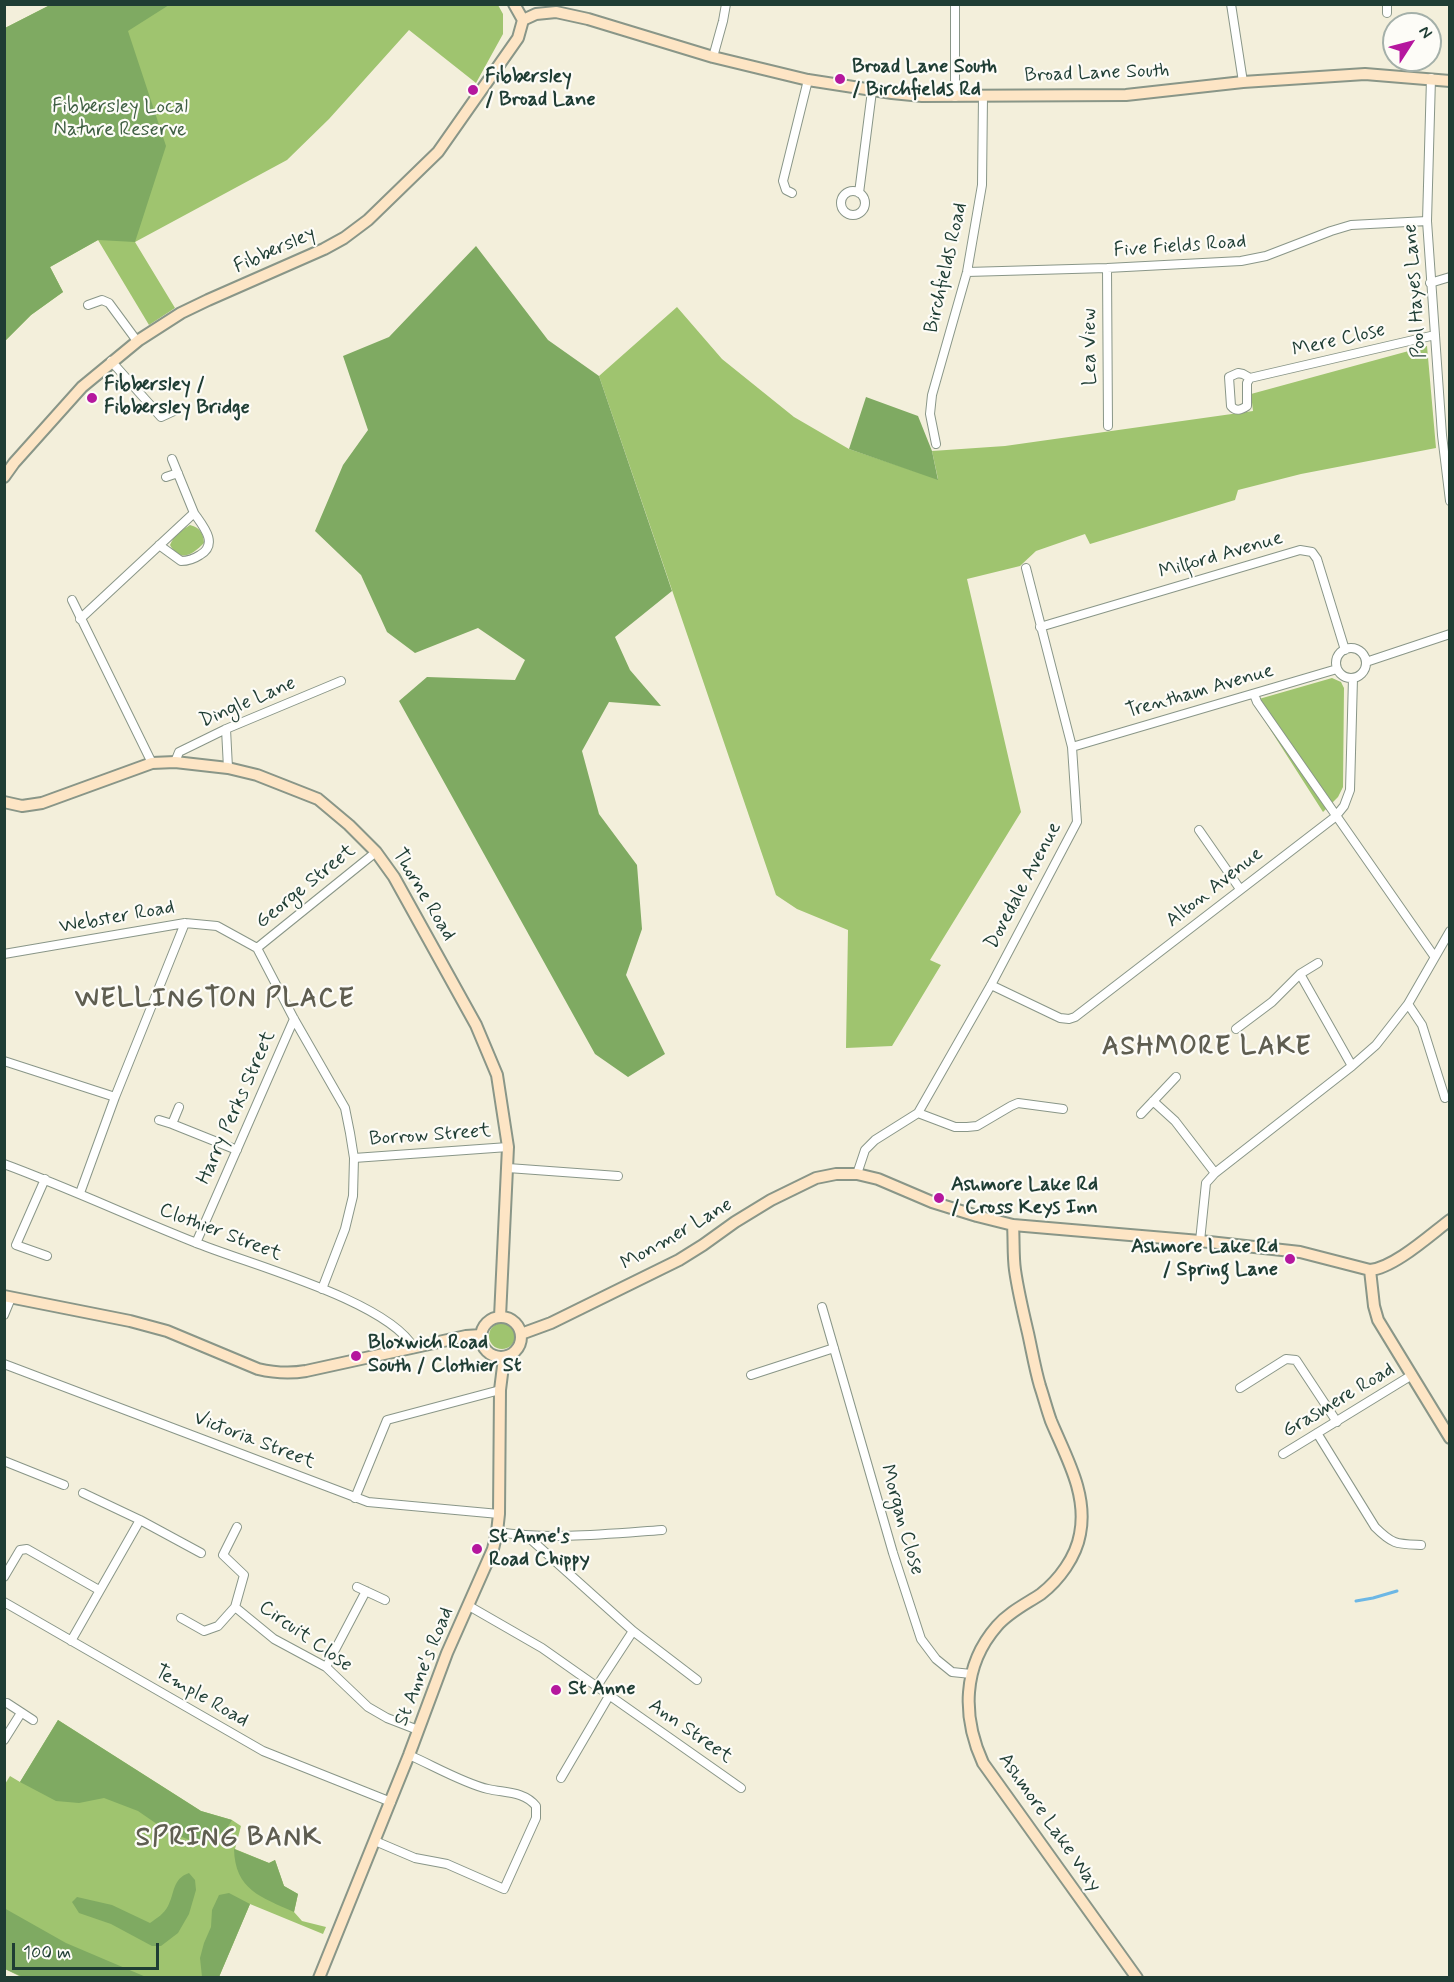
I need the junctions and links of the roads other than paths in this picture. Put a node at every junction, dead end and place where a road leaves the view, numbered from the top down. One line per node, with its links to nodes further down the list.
1 (514, 4): 5 (street)
2 (726, 4): 6 (street)
3 (955, 4): 13 (street)
4 (1231, 4): 10 (street)
5 (523, 20): 6 (street, Broad Lane South); 23 (street, Fibbersley)
6 (712, 57): 8 (street, Broad Lane South)
7 (1431, 78): 9 (street, Broad Lane South); 10 (street, Broad Lane South); 16 (street, Pool Hayes Lane)
8 (808, 80): 11 (street, Broad Lane South); 14 (street)
9 (1449, 81)
10 (1243, 82): 12 (street, Broad Lane South)
11 (872, 91): 13 (street, Broad Lane South); 15 (street)
12 (983, 96): 13 (street, Broad Lane South); 18 (street, Birchfields Road)
13 (955, 97)
14 (792, 193)
15 (859, 193)
16 (1427, 220): 17 (street, Five Fields Road); 20 (street, Pool Hayes Lane)
17 (1107, 268): 18 (street, Five Fields Road); 27 (street, Lea View)
18 (967, 272): 28 (street, Birchfields Road)
19 (1449, 277): 20 (street)
20 (1430, 283): 22 (street, Pool Hayes Lane)
21 (88, 305): 23 (street)
22 (1435, 335): 25 (street, Mere Close); 33 (street, Pool Hayes Lane)
23 (138, 341): 24 (street, Fibbersley)
24 (111, 361): 26 (street); 31 (street, Fibbersley)
25 (1250, 378): 25 (street, Mere Close)
26 (174, 411)
27 (1108, 426)
28 (936, 444)
29 (172, 459): 30 (street)
30 (178, 473): 32 (street); 34 (street)
31 (4, 477)
32 (166, 477)
33 (1449, 501)
34 (194, 513): 35 (street); 35 (street)
35 (159, 545): 38 (street)
36 (1026, 568): 39 (street, Dovedale Avenue)
37 (72, 600): 38 (street)
38 (80, 618): 50 (street)
39 (1040, 627): 41 (street, Milford Avenue); 48 (street, Dovedale Avenue)
40 (1449, 634): 42 (street)
41 (1345, 650): 42 (street); 43 (street)
42 (1366, 662): 44 (street)
43 (1337, 669): 44 (street); 46 (street, Trentham Avenue)
44 (1353, 678): 53 (street, Alton Avenue)
45 (341, 681): 47 (street, Dingle Lane)
46 (1254, 694): 48 (street, Trentham Avenue); 53 (street)
47 (226, 729): 49 (street, Dingle Lane); 51 (street)
48 (1072, 747): 64 (street, Dovedale Avenue)
49 (175, 762): 50 (street, Thorne Road); 51 (street, Thorne Road)
50 (152, 763): 52 (street, Thorne Road)
51 (228, 768): 55 (street, Thorne Road)
52 (4, 802)
53 (1335, 817): 56 (street, Alton Avenue); 61 (street)
54 (1199, 830): 56 (street)
55 (376, 852): 59 (street, George Street); 80 (street, Thorne Road)
56 (1240, 888): 64 (street, Alton Avenue)
57 (185, 923): 59 (street, Webster Road); 60 (street, Webster Road); 71 (street)
58 (1449, 931): 61 (street)
59 (257, 948): 66 (street)
60 (4, 954)
61 (1434, 957): 65 (street)
62 (1318, 963): 63 (street)
63 (1300, 974): 67 (street); 69 (street)
64 (991, 985): 76 (street, Dovedale Avenue)
65 (1408, 1004): 69 (street); 72 (street)
66 (294, 1019): 81 (street, Harry Perks Street); 82 (street)
67 (1236, 1029)
68 (4, 1061): 71 (street)
69 (1352, 1066): 85 (street)
70 (1176, 1077): 73 (street)
71 (115, 1098): 89 (street)
72 (1445, 1098)
73 (1153, 1101): 77 (street); 85 (street)
74 (179, 1107): 79 (street)
75 (1063, 1109): 76 (street)
76 (918, 1113): 86 (street, Dovedale Avenue)
77 (1141, 1114)
78 (159, 1120): 79 (street)
79 (172, 1124): 81 (street)
80 (508, 1147): 82 (street, Borrow Street); 84 (street, Thorne Road)
81 (237, 1150): 93 (street, Harry Perks Street)
82 (354, 1158): 96 (street)
83 (4, 1164): 88 (street, Clothier Street)
84 (508, 1168): 87 (street); 100 (street, Thorne Road)
85 (1215, 1173): 92 (street)
86 (857, 1174): 91 (street, Monmer Lane); 101 (street, Monmer Lane)
87 (618, 1176)
88 (45, 1179): 89 (street, Clothier Street); 94 (street)
89 (80, 1193): 93 (street, Clothier Street)
90 (1449, 1220): 95 (street)
91 (1013, 1225): 92 (street, Monmer Lane); 139 (street, Ashmore Lake Way)
92 (1200, 1240): 95 (street, Monmer Lane)
93 (196, 1243): 96 (street, Clothier Street)
94 (47, 1256)
95 (1370, 1270): 108 (street)
96 (322, 1289): 103 (street, Clothier Street)
97 (8, 1297): 99 (street); 103 (street)
98 (822, 1307): 104 (street, Morgan Close)
99 (4, 1315)
100 (500, 1317): 101 (street); 102 (street)
101 (521, 1334): 105 (street)
102 (481, 1335): 103 (street); 105 (street)
103 (414, 1348)
104 (834, 1348): 107 (street); 139 (street, Morgan Close)
105 (504, 1358): 110 (street, St Anne's Road)
106 (4, 1364): 118 (street, Victoria Street)
107 (751, 1375)
108 (1412, 1375): 111 (street, Grasmere Road); 113 (street)
109 (1240, 1388): 111 (street)
110 (500, 1390): 118 (street); 119 (street, St Anne's Road)
111 (1337, 1422): 112 (street, Grasmere Road)
112 (1317, 1433): 114 (street, Grasmere Road); 125 (street)
113 (1449, 1438)
114 (1283, 1454)
115 (4, 1461): 116 (street)
116 (64, 1485)
117 (83, 1493): 120 (street)
118 (355, 1498): 119 (street, Victoria Street)
119 (499, 1514): 123 (street, St Anne's Road)
120 (140, 1520): 126 (street); 129 (street)
121 (237, 1527): 134 (street)
122 (662, 1530): 124 (street)
123 (497, 1532): 124 (street); 133 (street, St Anne's Road)
124 (528, 1536): 136 (street)
125 (1421, 1545)
126 (201, 1553)
127 (4, 1576): 129 (street)
128 (357, 1587): 130 (street)
129 (99, 1590): 137 (street)
130 (366, 1591): 131 (street); 138 (street)
131 (385, 1600)
132 (4, 1602): 137 (street, Temple Road)
133 (469, 1606): 141 (street, Ann Street); 146 (street, St Anne's Road)
134 (235, 1607): 135 (street); 138 (street, Circuit Close)
135 (181, 1618)
136 (633, 1631): 140 (street); 141 (street)
137 (71, 1641): 151 (street, Temple Road)
138 (326, 1667): 146 (street, Circuit Close)
139 (971, 1674): 154 (street, Ashmore Lake Way)
140 (697, 1680)
141 (597, 1686): 142 (street, Ann Street)
142 (609, 1696): 149 (street); 150 (street, Ann Street)
143 (7, 1703): 144 (street)
144 (21, 1713): 145 (street); 147 (street)
145 (33, 1720)
146 (418, 1730): 148 (street, St Anne's Road)
147 (4, 1740)
148 (409, 1755): 151 (street, St Anne's Road); 152 (street)
149 (561, 1778)
150 (741, 1788)
151 (391, 1802): 152 (street, St Anne's Road)
152 (375, 1841): 153 (street, St Anne's Road)
153 (319, 1977)
154 (1137, 1977)

